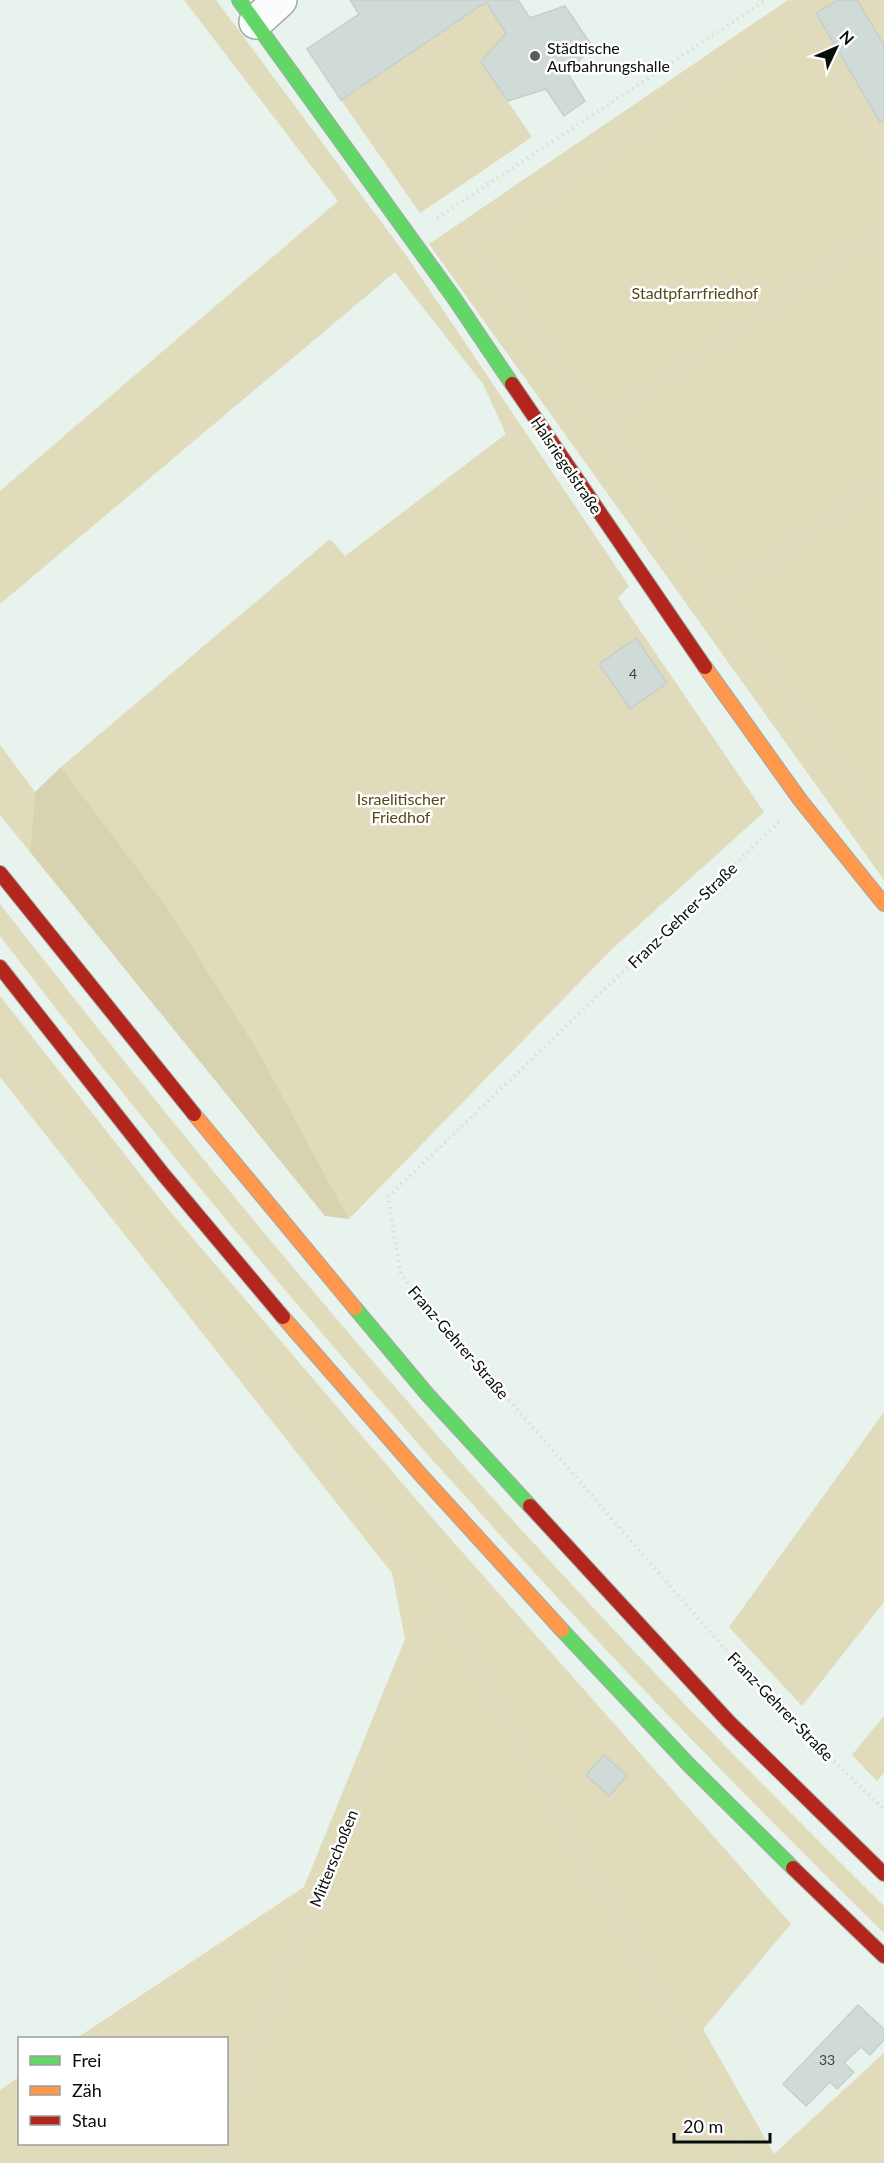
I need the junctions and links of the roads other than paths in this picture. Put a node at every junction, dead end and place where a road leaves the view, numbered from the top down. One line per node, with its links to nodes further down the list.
1 (279, 0): 2 (street, Halsriegelstraße)
2 (247, 11): 4 (main road, Halsriegelstraße)
3 (0, 873): 6 (main road)
4 (884, 904)
5 (0, 967): 7 (main road)
6 (884, 1874)
7 (884, 1956)

